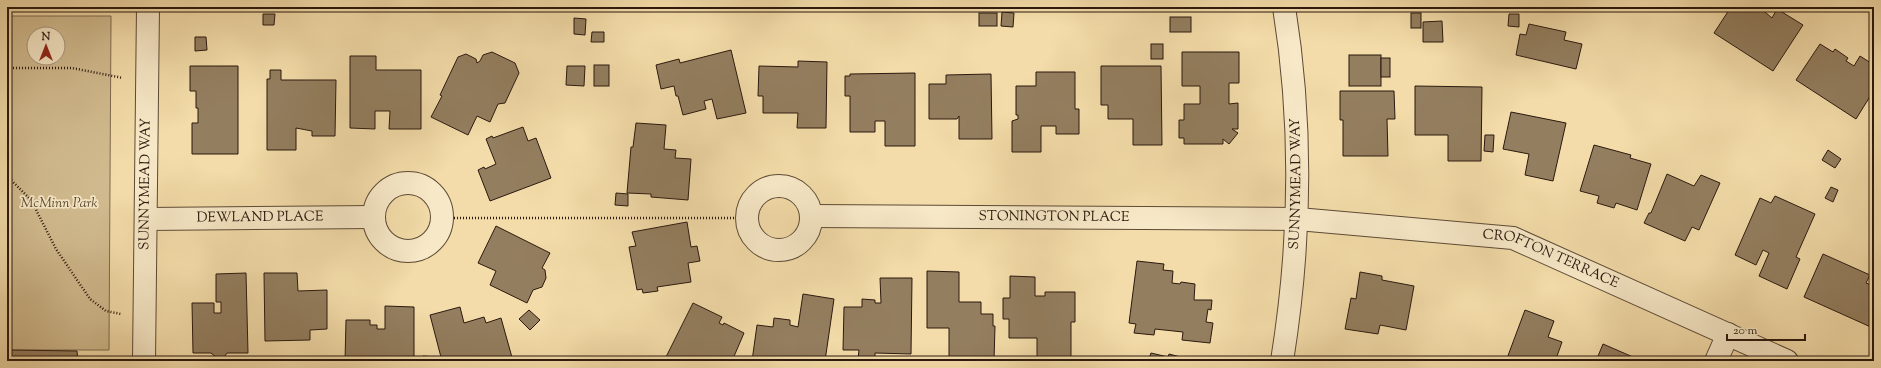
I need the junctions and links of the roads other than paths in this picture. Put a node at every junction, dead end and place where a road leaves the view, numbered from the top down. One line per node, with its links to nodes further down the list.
1 (148, 7): 5 (street, SUNNYMEAD WAY)
2 (1284, 7): 6 (street, SUNNYMEAD WAY)
3 (811, 216): 3 (street); 6 (street, STONINGTON PLACE)
4 (374, 217): 4 (street); 5 (street, DEWLAND PLACE)
5 (146, 219): 8 (street, SUNNYMEAD WAY)
6 (1298, 219): 7 (street, CROFTON TERRACE); 9 (street, SUNNYMEAD WAY)
7 (1728, 334): 10 (street); 11 (street, CROFTON TERRACE)
8 (144, 361)
9 (1282, 361)
10 (1716, 361)
11 (1787, 361)

